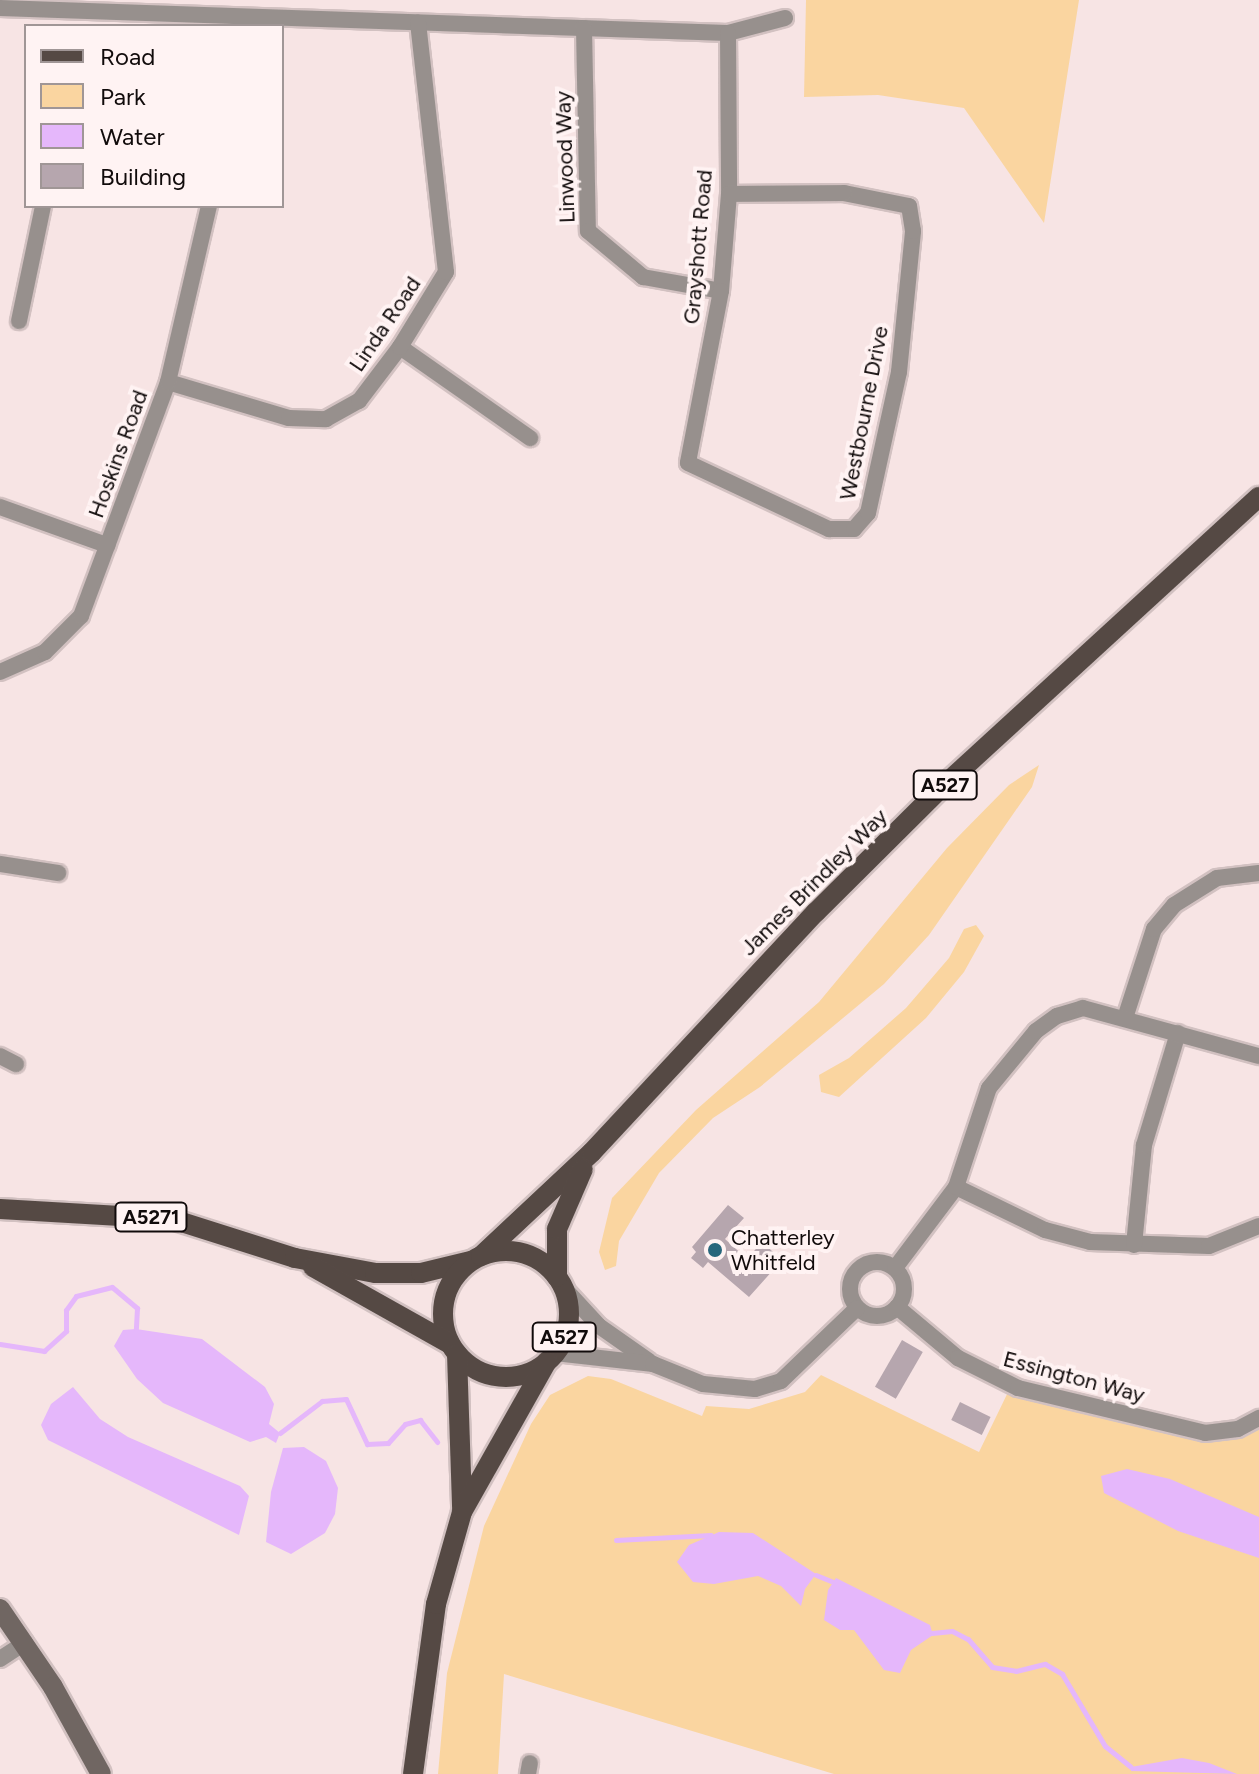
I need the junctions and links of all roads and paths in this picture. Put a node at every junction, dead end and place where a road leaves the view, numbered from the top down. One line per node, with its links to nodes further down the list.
1 (0, 8): 2 (street)
2 (82, 18): 4 (street)
3 (785, 18): 7 (street)
4 (236, 20): 5 (street)
5 (418, 23): 6 (street); 13 (street, Linda Road)
6 (584, 28): 7 (street); 11 (street, Linwood Way)
7 (728, 33): 8 (street, Grayshott Road)
8 (729, 194): 11 (street, Grayshott Road); 16 (street, Westbourne Drive)
9 (43, 208): 12 (street)
10 (209, 208): 14 (street, Hoskins Road)
11 (721, 291): 16 (street, Grayshott Road)
12 (19, 321)
13 (400, 347): 14 (street, Linda Road); 15 (street)
14 (168, 382): 19 (street, Hoskins Road)
15 (530, 438)
16 (688, 463)
17 (1259, 497): 29 (main road, James Brindley Way / A527)
18 (0, 507): 19 (street)
19 (107, 545): 20 (street, Hoskins Road)
20 (0, 672)
21 (0, 864): 22 (street)
22 (58, 873)
23 (1259, 873): 24 (street)
24 (1125, 1018): 25 (street); 30 (street)
25 (1178, 1033): 27 (street); 33 (street)
26 (0, 1056): 28 (street)
27 (1259, 1056)
28 (16, 1064)
29 (592, 1152): 35 (main road, James Brindley Way / A527); 37 (main road, James Brindley Way / A527)
30 (956, 1187): 33 (street); 36 (street)
31 (0, 1209): 34 (main road, A5271)
32 (1259, 1226): 33 (street)
33 (1134, 1245)
34 (295, 1258): 35 (main road, A5271); 40 (main road, A5271)
35 (476, 1258): 37 (main road); 40 (main road, A527)
36 (895, 1268): 38 (street); 39 (street)
37 (560, 1282): 41 (main road, A527); 42 (street)
38 (897, 1307): 39 (street); 43 (street, Essington Way)
39 (857, 1308): 42 (street)
40 (454, 1349): 41 (main road, A527); 44 (main road, A527)
41 (551, 1357): 42 (street); 44 (main road, A527)
42 (653, 1364)
43 (1259, 1418)
44 (462, 1512): 49 (main road, A527)
45 (0, 1609): 46 (street)
46 (25, 1643): 47 (street); 48 (street)
47 (0, 1659)
48 (101, 1774)
49 (413, 1774)

